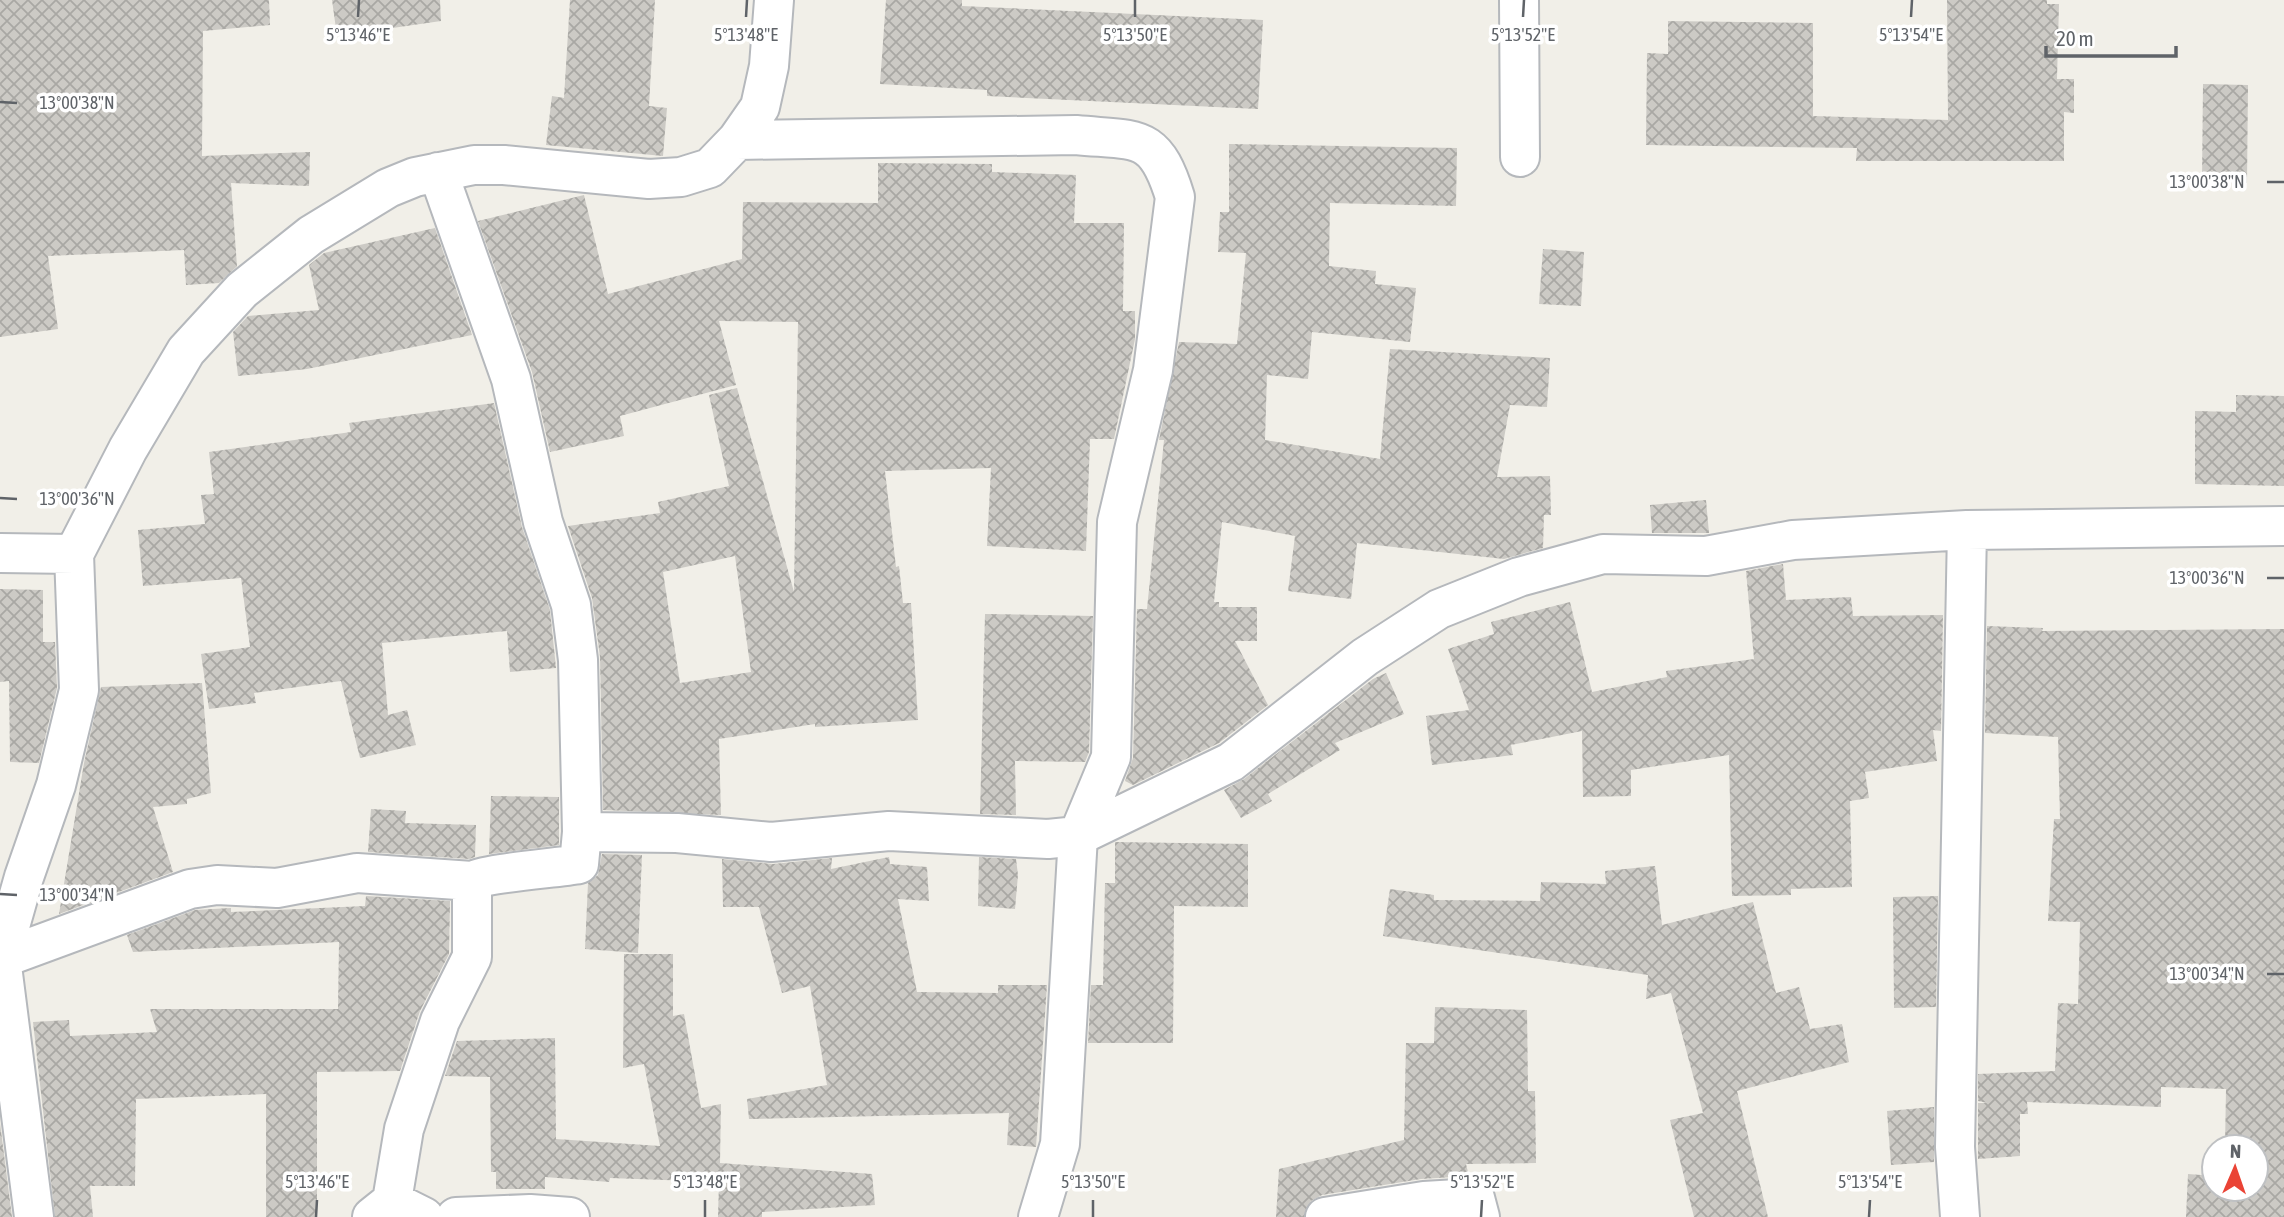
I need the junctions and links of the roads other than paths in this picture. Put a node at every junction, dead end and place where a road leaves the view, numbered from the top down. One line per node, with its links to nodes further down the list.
1 (774, 0): 3 (street)
2 (1518, 0): 4 (street)
3 (737, 140): 5 (street); 11 (street)
4 (1520, 157)
5 (439, 172): 9 (street); 10 (street)
6 (2284, 526): 7 (street)
7 (1967, 530): 11 (street); 21 (street)
8 (0, 553): 9 (street)
9 (74, 554): 13 (street)
10 (582, 832): 11 (street); 12 (street)
11 (1078, 836): 18 (street)
12 (472, 881): 13 (street); 14 (street)
13 (0, 958): 15 (street)
14 (396, 1212)
15 (34, 1217)
16 (456, 1217): 17 (street)
17 (570, 1217)
18 (1038, 1217)
19 (1325, 1217): 20 (street)
20 (1480, 1217)
21 (1959, 1217)

